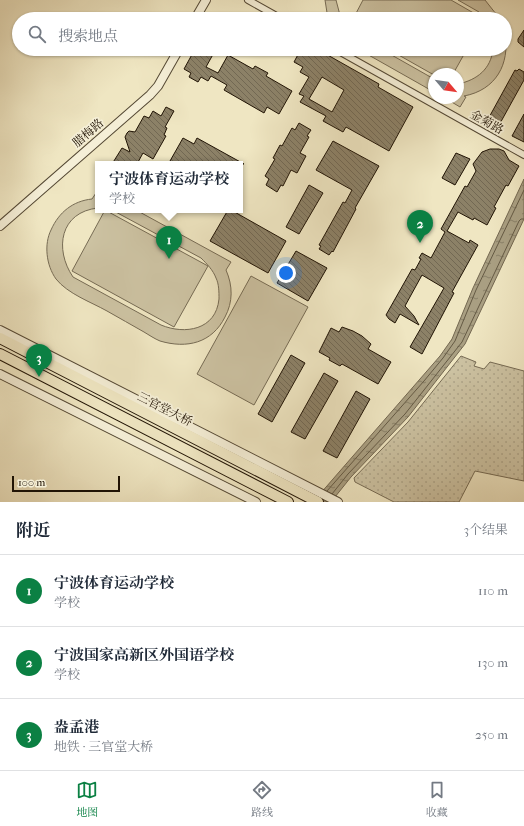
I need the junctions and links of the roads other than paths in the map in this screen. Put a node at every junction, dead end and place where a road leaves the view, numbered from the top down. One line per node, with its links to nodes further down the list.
1 (206, 0): 3 (street)
2 (248, 0): 4 (street)
3 (199, 12)
4 (269, 12)
5 (175, 56): 8 (street, 腊梅路)
6 (347, 56): 7 (street, 金菊路)
7 (524, 155)
8 (0, 226)
9 (0, 330): 16 (street)
10 (0, 338): 15 (main road, 三官堂大桥)
11 (0, 354): 14 (main road)
12 (0, 374): 13 (street)
13 (256, 502)
14 (288, 502)
15 (318, 502)
16 (338, 502)

